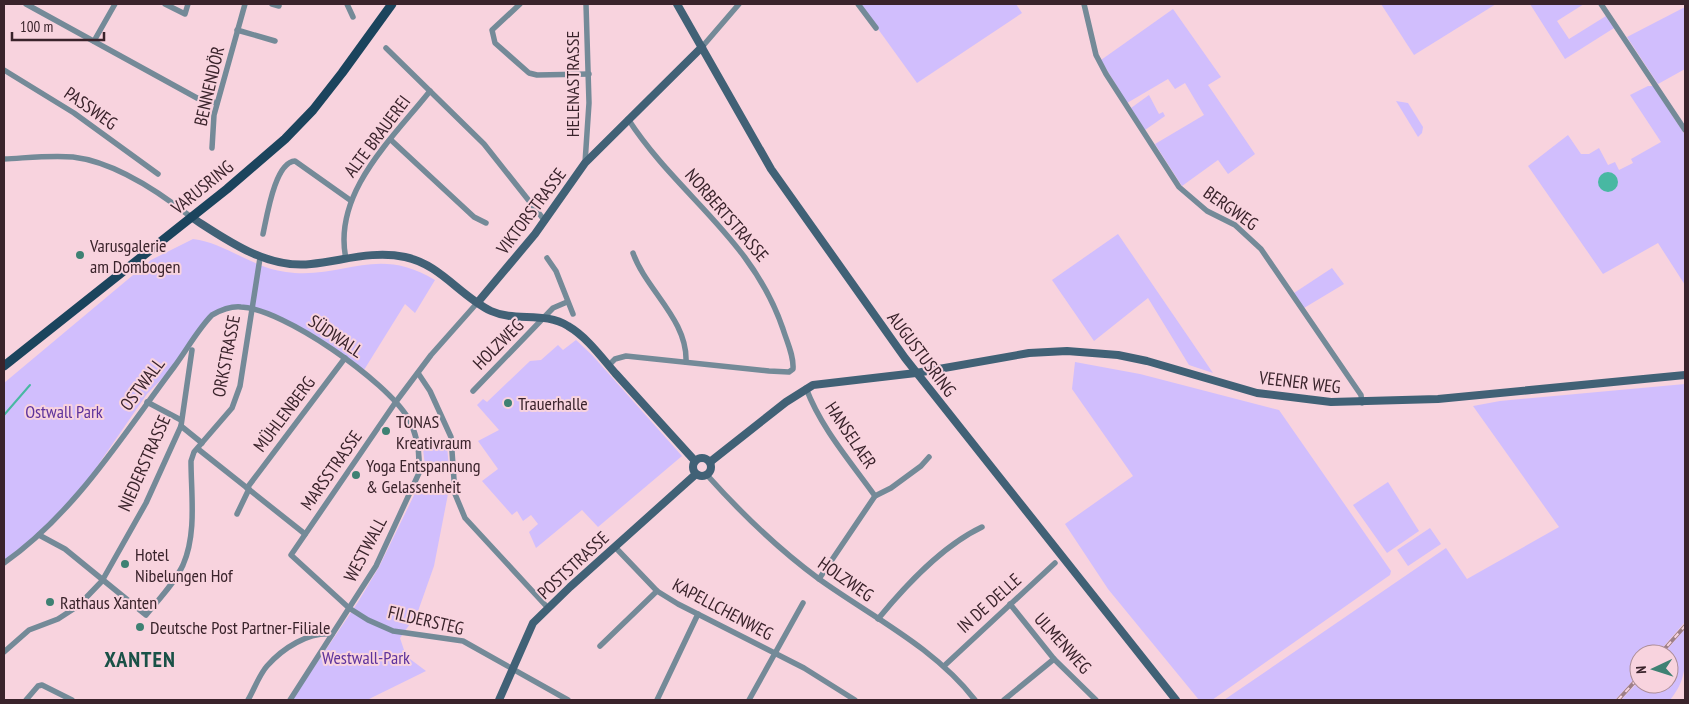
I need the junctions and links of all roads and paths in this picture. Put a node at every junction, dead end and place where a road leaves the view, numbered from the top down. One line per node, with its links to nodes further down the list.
1 (26, 4): 18 (street)
2 (165, 4): 3 (street)
3 (188, 4)
4 (245, 4): 17 (street, BENNENDÖR)
5 (347, 4): 15 (street)
6 (392, 4): 34 (main road, VARUSRING)
7 (520, 4): 23 (street)
8 (586, 4): 23 (street, HELENASTRASSE)
9 (677, 4): 20 (main road, AUGUSTUSRING)
10 (739, 4): 20 (street)
11 (858, 4): 16 (street)
12 (1084, 4): 58 (street, BERGWEG)
13 (1601, 4): 27 (street)
14 (114, 6): 18 (street)
15 (353, 17)
16 (876, 28)
17 (238, 30): 19 (street, BENNENDÖR); 25 (street, BENNENDÖR)
18 (94, 41): 25 (street)
19 (275, 41)
20 (702, 47): 26 (main road, VIKTORSTRASSE); 53 (main road, AUGUSTUSRING)
21 (386, 48): 24 (street)
22 (4, 70): 32 (street, PASSWEG)
23 (589, 74): 31 (street, HELENASTRASSE)
24 (430, 91): 28 (street, ALTE BRAUEREI); 35 (street)
25 (217, 103): 29 (street, BENNENDÖR)
26 (628, 120): 31 (main road, VIKTORSTRASSE); 49 (street, NORBERTSTRASSE)
27 (1685, 130)
28 (391, 140): 33 (street, ALTE BRAUEREI); 36 (street)
29 (212, 148)
30 (4, 159): 34 (street)
31 (585, 164): 35 (main road, VIKTORSTRASSE)
32 (158, 174)
33 (350, 200): 37 (street); 41 (street, ALTE BRAUEREI)
34 (191, 217): 39 (main road, HOLZWEG); 51 (main road, VARUSRING)
35 (545, 221): 42 (main road, VIKTORSTRASSE)
36 (486, 223)
37 (263, 234)
38 (633, 253): 49 (street)
39 (260, 258): 41 (main road, HOLZWEG); 44 (street, ORKSTRASSE)
40 (547, 258): 43 (street)
41 (346, 259): 42 (main road, HOLZWEG)
42 (478, 302): 46 (main road, HOLZWEG); 52 (street, VIKTORSTRASSE)
43 (567, 302): 45 (street); 46 (street, HOLZWEG)
44 (251, 309): 48 (street, SÜDWALL); 57 (street, OSTWALL); 61 (street, ORKSTRASSE)
45 (573, 314)
46 (545, 317): 50 (main road, HOLZWEG); 56 (street, HOLZWEG)
47 (192, 350): 60 (street, NIEDERSTRASSE)
48 (345, 358): 59 (street, SÜDWALL); 68 (street, MÜHLENBERG)
49 (686, 362): 50 (street)
50 (608, 365): 64 (main road, HOLZWEG)
51 (4, 366)
52 (418, 373): 59 (street, VIKTORSTRASSE); 84 (street)
53 (916, 373): 55 (main road); 58 (main road, VEENER WEG); 106 (main road, AUGUSTUSRING)
54 (1685, 375): 58 (main road, VEENER WEG)
55 (806, 388): 65 (main road); 69 (street, HANSELAER)
56 (473, 391)
57 (148, 402): 60 (street); 73 (street, OSTWALL)
58 (1362, 402)
59 (395, 403): 72 (street, MARSSTRASSE); 83 (street, WESTWALL)
60 (181, 423): 61 (street); 79 (street, NIEDERSTRASSE)
61 (202, 442): 62 (street, ORKSTRASSE)
62 (198, 448): 68 (street); 79 (street, ORKSTRASSE)
63 (929, 457): 69 (street)
64 (695, 461): 65 (main road); 66 (main road)
65 (710, 462): 67 (main road)
66 (696, 474): 67 (main road); 74 (main road, POSTSTRASSE)
67 (707, 475): 78 (street, HOLZWEG)
68 (248, 488): 70 (street, MÜHLENBERG); 72 (street)
69 (875, 496): 78 (street)
70 (237, 514)
71 (982, 527): 86 (street)
72 (305, 534): 75 (street, MARSSTRASSE)
73 (39, 535): 76 (street, OSTWALL); 79 (street)
74 (614, 547): 80 (street, KAPELLCHENWEG); 84 (main road, POSTSTRASSE)
75 (291, 556): 83 (street, FILDERSTEG)
76 (4, 563)
77 (1055, 564): 82 (street, IN DE DELLE)
78 (819, 579): 86 (street, HOLZWEG)
79 (102, 581): 89 (street, NIEDERSTRASSE)
80 (657, 591): 85 (street, KAPELLCHENWEG); 88 (street)
81 (803, 603): 90 (street, KAPELLCHENWEG)
82 (1010, 604): 91 (street, ULMENWEG); 92 (street, IN DE DELLE)
83 (349, 608): 87 (street, WESTWALL); 93 (street, FILDERSTEG)
84 (548, 608): 93 (main road, POSTSTRASSE)
85 (698, 614): 90 (street, KAPELLCHENWEG); 100 (street)
86 (878, 619): 92 (street, HOLZWEG)
87 (332, 634): 96 (street); 97 (street, WESTWALL)
88 (600, 646)
89 (4, 652)
90 (776, 653): 101 (street); 102 (street, KAPELLCHENWEG)
91 (1054, 659): 104 (street); 105 (street, ULMENWEG)
92 (944, 666): 103 (street, HOLZWEG)
93 (512, 670): 98 (main road, POSTSTRASSE); 99 (street, FILDERSTEG)
94 (26, 700): 95 (street)
95 (72, 700)
96 (248, 700)
97 (290, 700)
98 (499, 700)
99 (568, 700)
100 (657, 700)
101 (749, 700)
102 (855, 700)
103 (974, 700)
104 (1004, 700)
105 (1096, 700)
106 (1176, 700)

